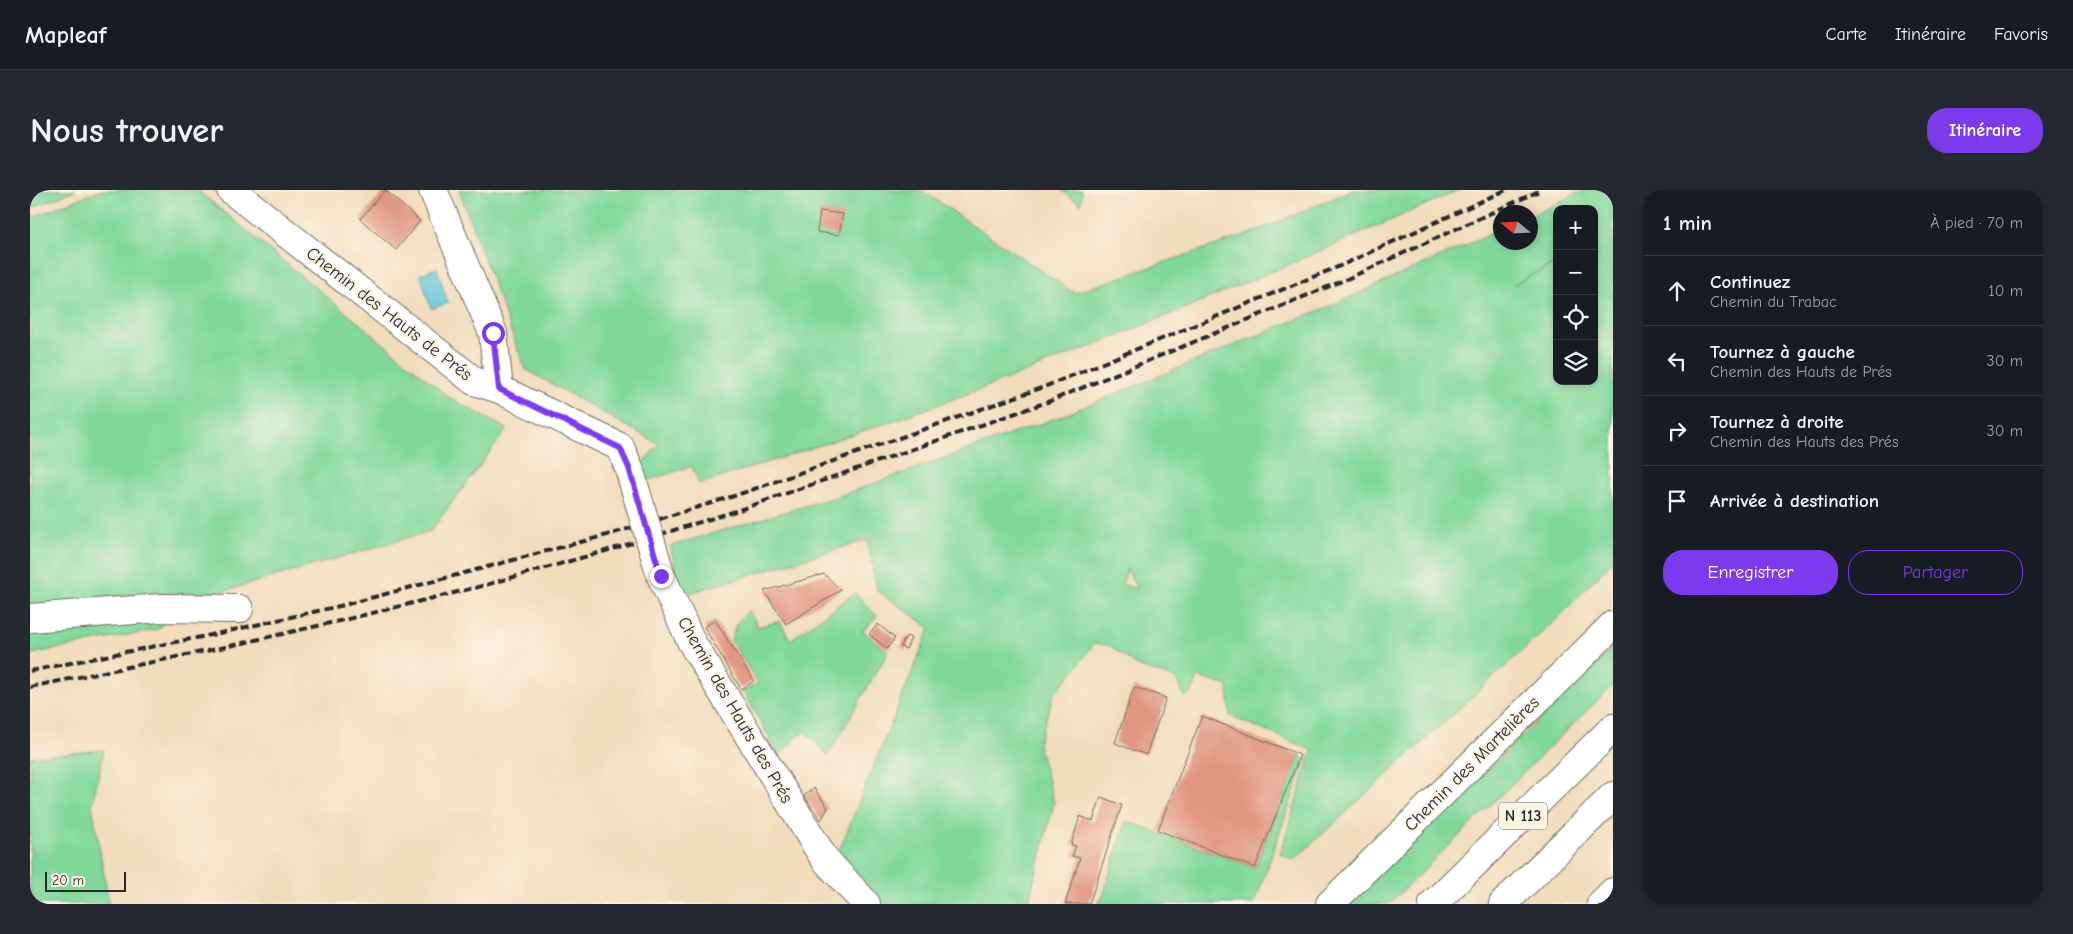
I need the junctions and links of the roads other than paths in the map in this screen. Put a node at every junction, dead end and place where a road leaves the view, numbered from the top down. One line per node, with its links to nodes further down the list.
1 (230, 190): 3 (main road, Chemin des Hauts de Prés)
2 (433, 190): 3 (main road)
3 (499, 389): 4 (main road, Chemin des Hauts de Prés)
4 (629, 468): 11 (main road, Chemin des Hauts des Prés, bridge)
5 (239, 609): 6 (main road)
6 (30, 618)
7 (1613, 625): 12 (main road, Chemin des Martelières)
8 (1613, 728): 13 (main road, N 113)
9 (1613, 796): 14 (main road, N 113)
10 (1613, 892): 15 (main road)
11 (866, 904)
12 (1330, 904)
13 (1433, 904)
14 (1503, 904)
15 (1601, 904)

